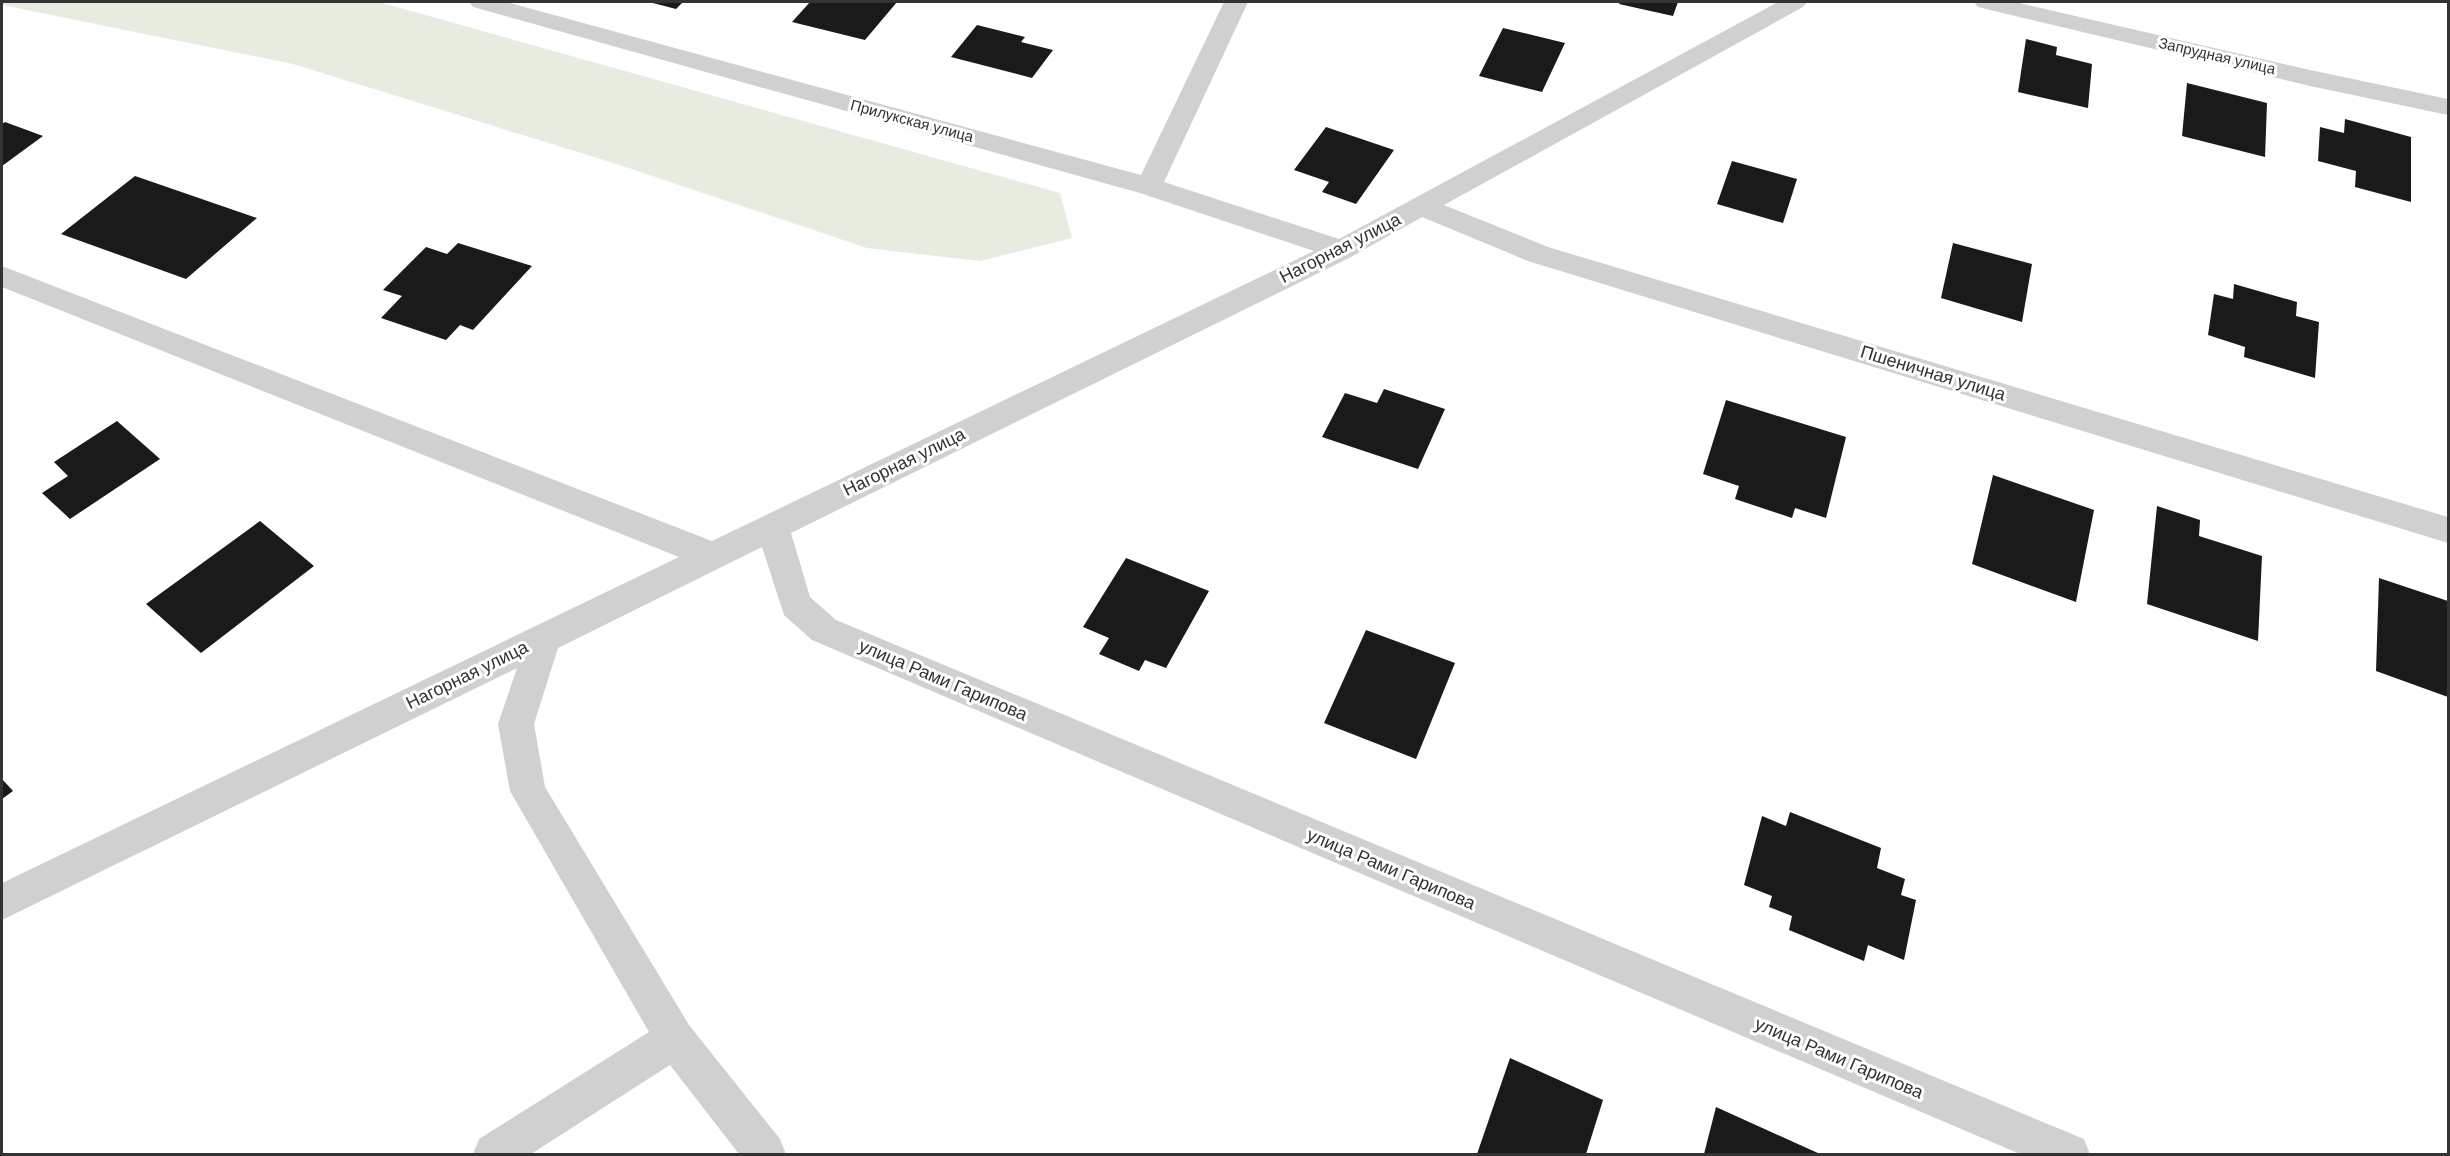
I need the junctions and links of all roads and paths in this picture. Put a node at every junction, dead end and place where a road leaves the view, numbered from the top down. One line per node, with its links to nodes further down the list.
1 (481, 2): 6 (street, Прилукская улица)
2 (1236, 2): 6 (street)
3 (1795, 2): 7 (street, Нагорная улица)
4 (1986, 2): 5 (street, Запрудная улица)
5 (2448, 107)
6 (1149, 186): 8 (street, Прилукская улица)
7 (1420, 206): 8 (street, Нагорная улица); 11 (street, Пшеничная улица)
8 (1341, 250): 10 (street, Нагорная улица)
9 (2, 276): 12 (street)
10 (772, 525): 12 (street, Нагорная улица); 18 (street, улица Рами Гарипова)
11 (2448, 530)
12 (711, 555): 13 (street, Нагорная улица)
13 (545, 636): 14 (street, Нагорная улица); 15 (street)
14 (2, 902)
15 (675, 1039): 16 (street); 17 (street)
16 (494, 1155)
17 (765, 1155)
18 (2069, 1155)

